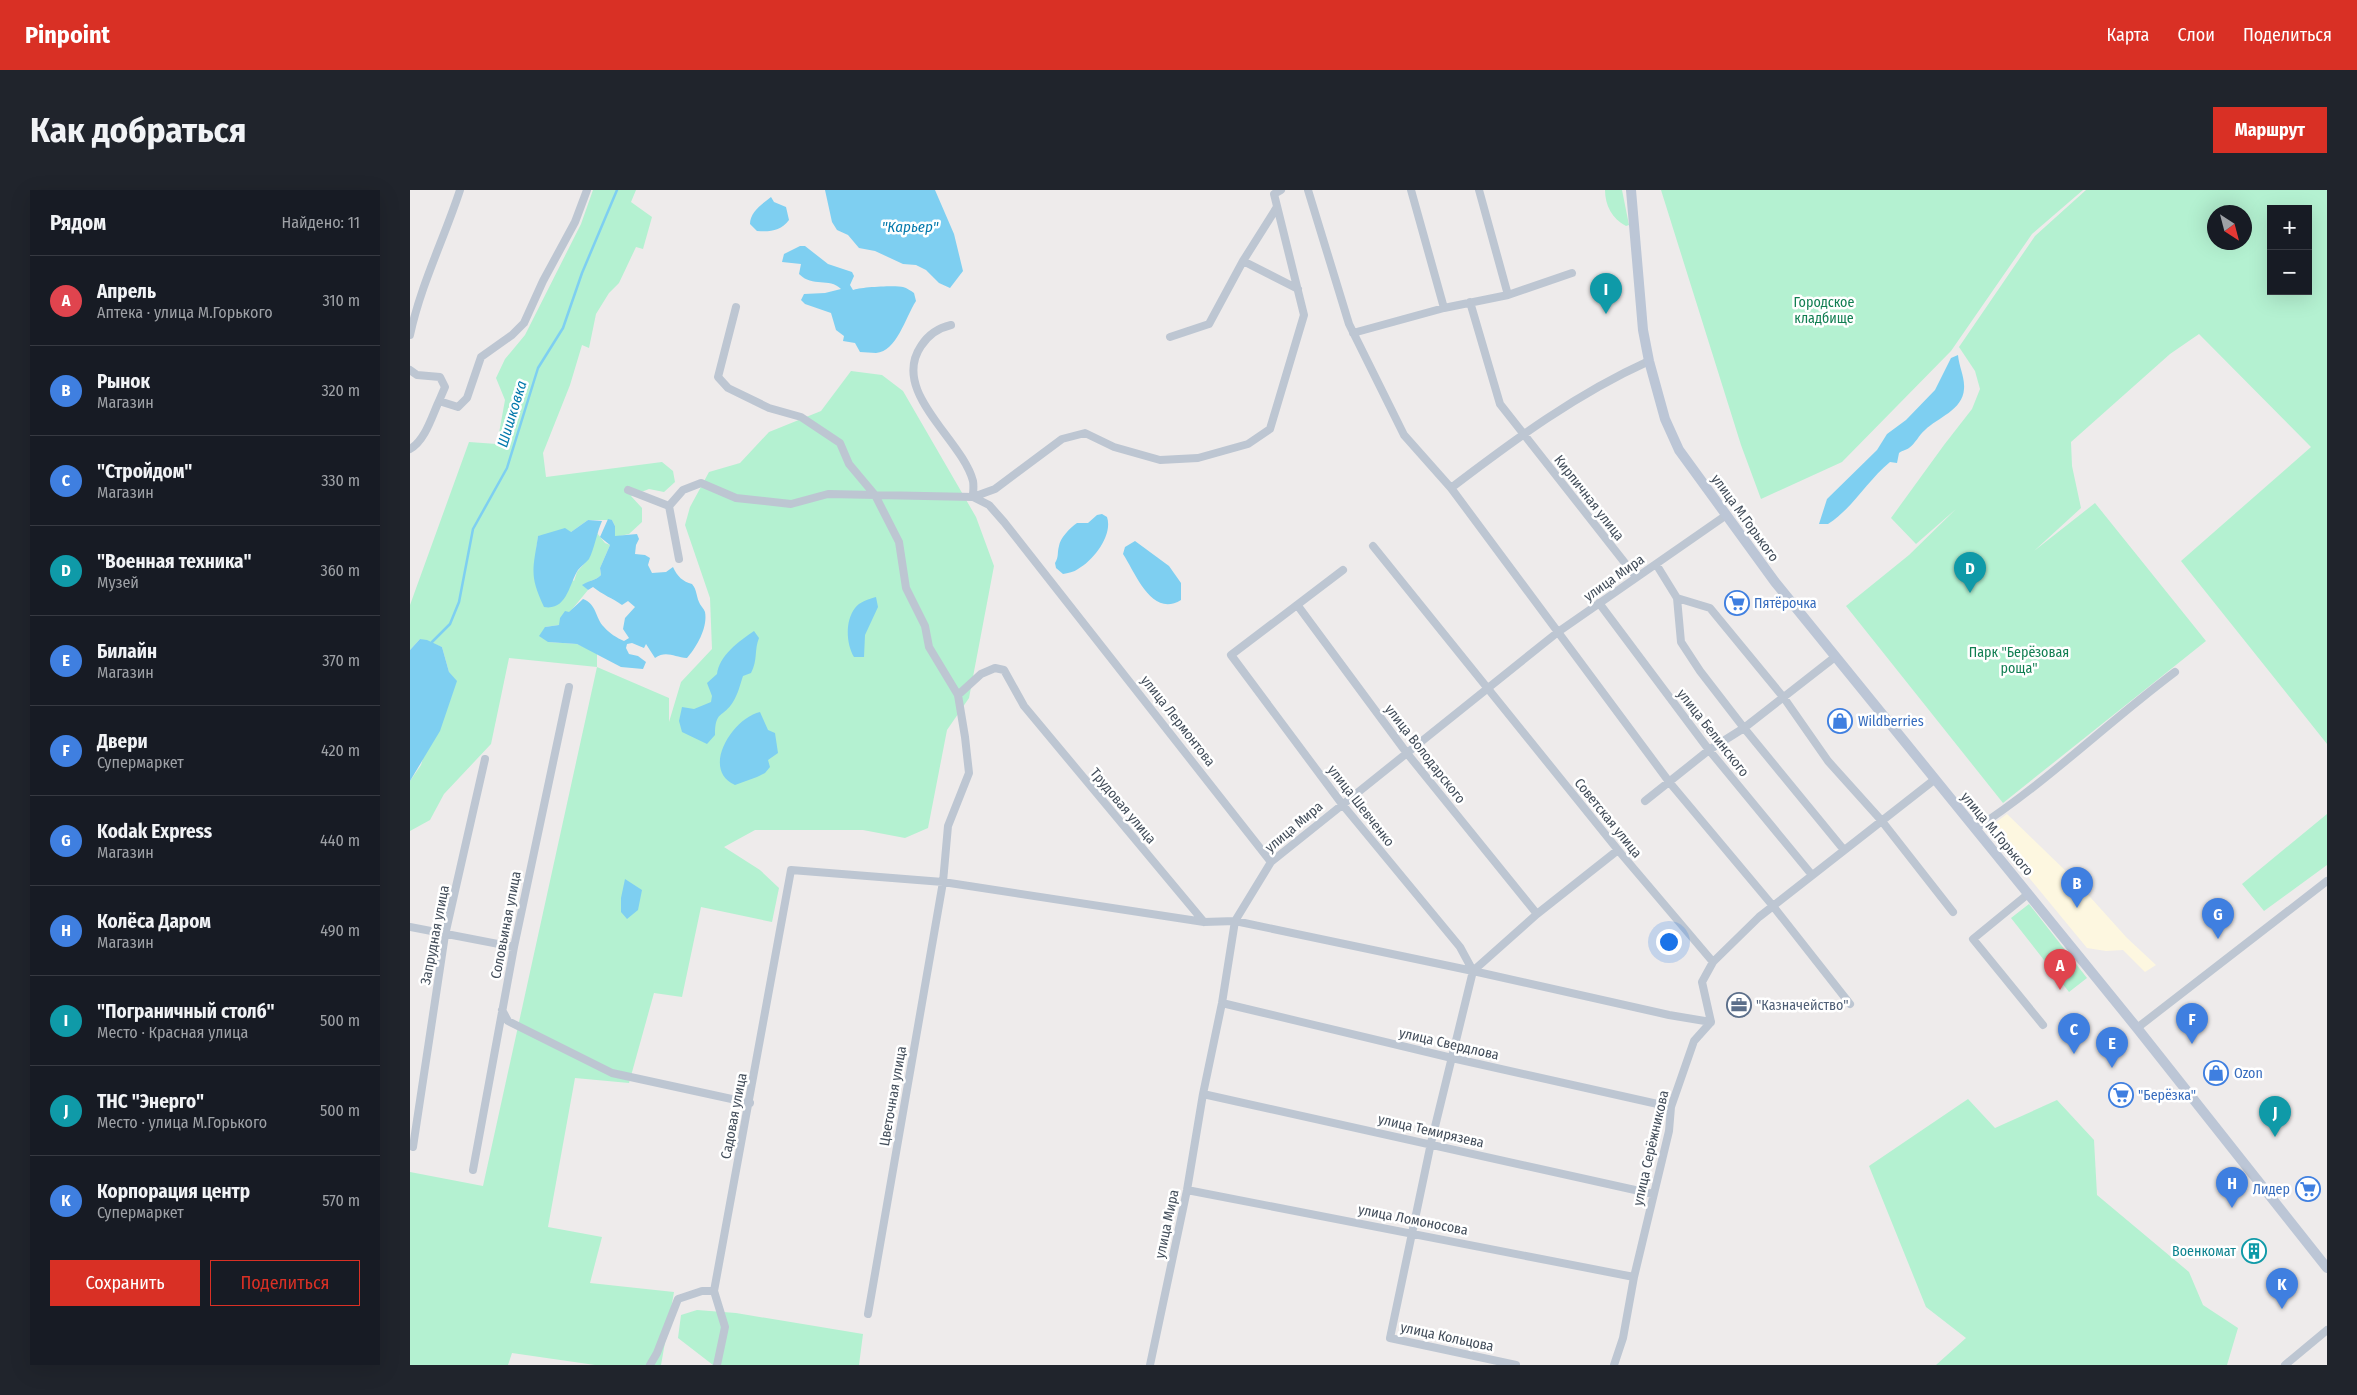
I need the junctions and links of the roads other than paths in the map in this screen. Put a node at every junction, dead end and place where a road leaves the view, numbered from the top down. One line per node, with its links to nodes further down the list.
1 (460, 190): 18 (street)
2 (586, 190): 22 (street)
3 (1281, 190): 8 (street)
4 (1308, 190): 17 (street)
5 (1412, 190): 15 (street)
6 (1479, 190): 12 (street)
7 (1631, 190): 20 (main road, улица М.Горького)
8 (1277, 207): 9 (street); 11 (street)
9 (1243, 261): 11 (street); 19 (street)
10 (1572, 273): 12 (street)
11 (1298, 289): 28 (street)
12 (1508, 296): 13 (street)
13 (1470, 302): 15 (street); 23 (street, Кирпичная улица)
14 (736, 307): 27 (street)
15 (1444, 308): 17 (street)
16 (951, 325): 28 (street)
17 (1353, 333): 25 (street)
18 (410, 335)
19 (1170, 337)
20 (1648, 361): 23 (street); 30 (main road, улица М.Горького)
21 (410, 370): 22 (street)
22 (439, 401): 24 (street)
23 (1523, 434): 25 (street); 35 (street, Кирпичная улица)
24 (410, 449)
25 (1451, 488): 39 (street)
26 (628, 490): 29 (street)
27 (875, 495): 28 (street); 29 (street); 44 (street)
28 (973, 496): 58 (street, улица Лермонтова)
29 (668, 506): 32 (street)
30 (1725, 516): 33 (street, улица Мира); 40 (main road, улица М.Горького)
31 (1373, 546): 43 (street, Советская улица)
32 (679, 559)
33 (1656, 564): 35 (street, улица Мира); 36 (street)
34 (1343, 570): 38 (street)
35 (1636, 577): 37 (street, улица Мира)
36 (1677, 598): 45 (street); 46 (street)
37 (1599, 603): 39 (street, улица Мира); 47 (street, улица Белинского)
38 (1298, 606): 48 (street, улица Володарского); 53 (street, улица Шевченко)
39 (1558, 632): 43 (street, улица Мира); 51 (street)
40 (1835, 657): 45 (street); 50 (main road, улица М.Горького)
41 (2175, 672): 55 (street)
42 (569, 687): 70 (street, Соловьиная улица)
43 (1486, 688): 48 (street, улица Мира); 56 (street, Советская улица)
44 (958, 695): 61 (street, Цветочная улица); 67 (street, Трудовая улица)
45 (1784, 698): 46 (street); 54 (street)
46 (1744, 728): 47 (street); 57 (street)
47 (1709, 750): 51 (street); 59 (street, улица Белинского)
48 (1406, 752): 53 (street, улица Мира); 65 (street, улица Володарского)
49 (485, 759): 69 (street, Запрудная улица)
50 (1934, 780): 54 (street); 55 (main road, улица М.Горького)
51 (1670, 783): 52 (street); 63 (street)
52 (1645, 802)
53 (1342, 804): 58 (street, улица Мира); 72 (street, улица Шевченко)
54 (1881, 820): 57 (street); 64 (street)
55 (1975, 830): 62 (main road, улица М.Горького)
56 (1618, 850): 65 (street); 71 (street, Советская улица)
57 (1844, 850): 59 (street)
58 (1272, 862): 66 (street, улица Мира)
59 (1812, 875): 63 (street)
60 (2327, 881): 78 (street)
61 (943, 882): 67 (street); 81 (street, Садовая улица); 92 (street, Цветочная улица)
62 (2028, 894): 77 (street); 78 (main road, улица М.Горького)
63 (1772, 906): 71 (street); 74 (street)
64 (1953, 912)
65 (1537, 914): 72 (street)
66 (1235, 921): 67 (street); 72 (street); 73 (street, улица Мира)
67 (1204, 922)
68 (410, 927): 69 (street)
69 (446, 935): 70 (street); 84 (street, Запрудная улица)
70 (514, 947): 75 (street, Соловьиная улица)
71 (1713, 962): 76 (street)
72 (1473, 971): 76 (street); 79 (street)
73 (1222, 1003): 79 (street, улица Свердлова); 80 (street, улица Мира)
74 (1850, 1004)
75 (502, 1010): 81 (street); 85 (street, Соловьиная улица)
76 (1711, 1022): 82 (street, улица Серёжникова)
77 (2042, 1025)
78 (2137, 1028): 89 (main road, улица М.Горького)
79 (1452, 1058): 82 (street, улица Свердлова); 83 (street)
80 (1202, 1094): 83 (street, улица Темирязева); 86 (street, улица Мира)
81 (750, 1103): 91 (street, Садовая улица)
82 (1671, 1107): 87 (street, улица Серёжникова)
83 (1431, 1143): 87 (street, улица Темирязева); 88 (street)
84 (413, 1147)
85 (473, 1170)
86 (1187, 1190): 88 (street, улица Ломоносова); 96 (street, улица Мира)
87 (1653, 1194): 90 (street, улица Серёжникова)
88 (1413, 1233): 90 (street, улица Ломоносова); 97 (street, улица Кольцова)
89 (2327, 1268)
90 (1634, 1277): 98 (street, улица Серёжникова)
91 (714, 1291): 94 (street); 95 (street, Садовая улица)
92 (868, 1314)
93 (2327, 1330): 99 (street)
94 (650, 1365)
95 (717, 1365)
96 (1150, 1365)
97 (1516, 1365)
98 (1614, 1365)
99 (2285, 1365)

